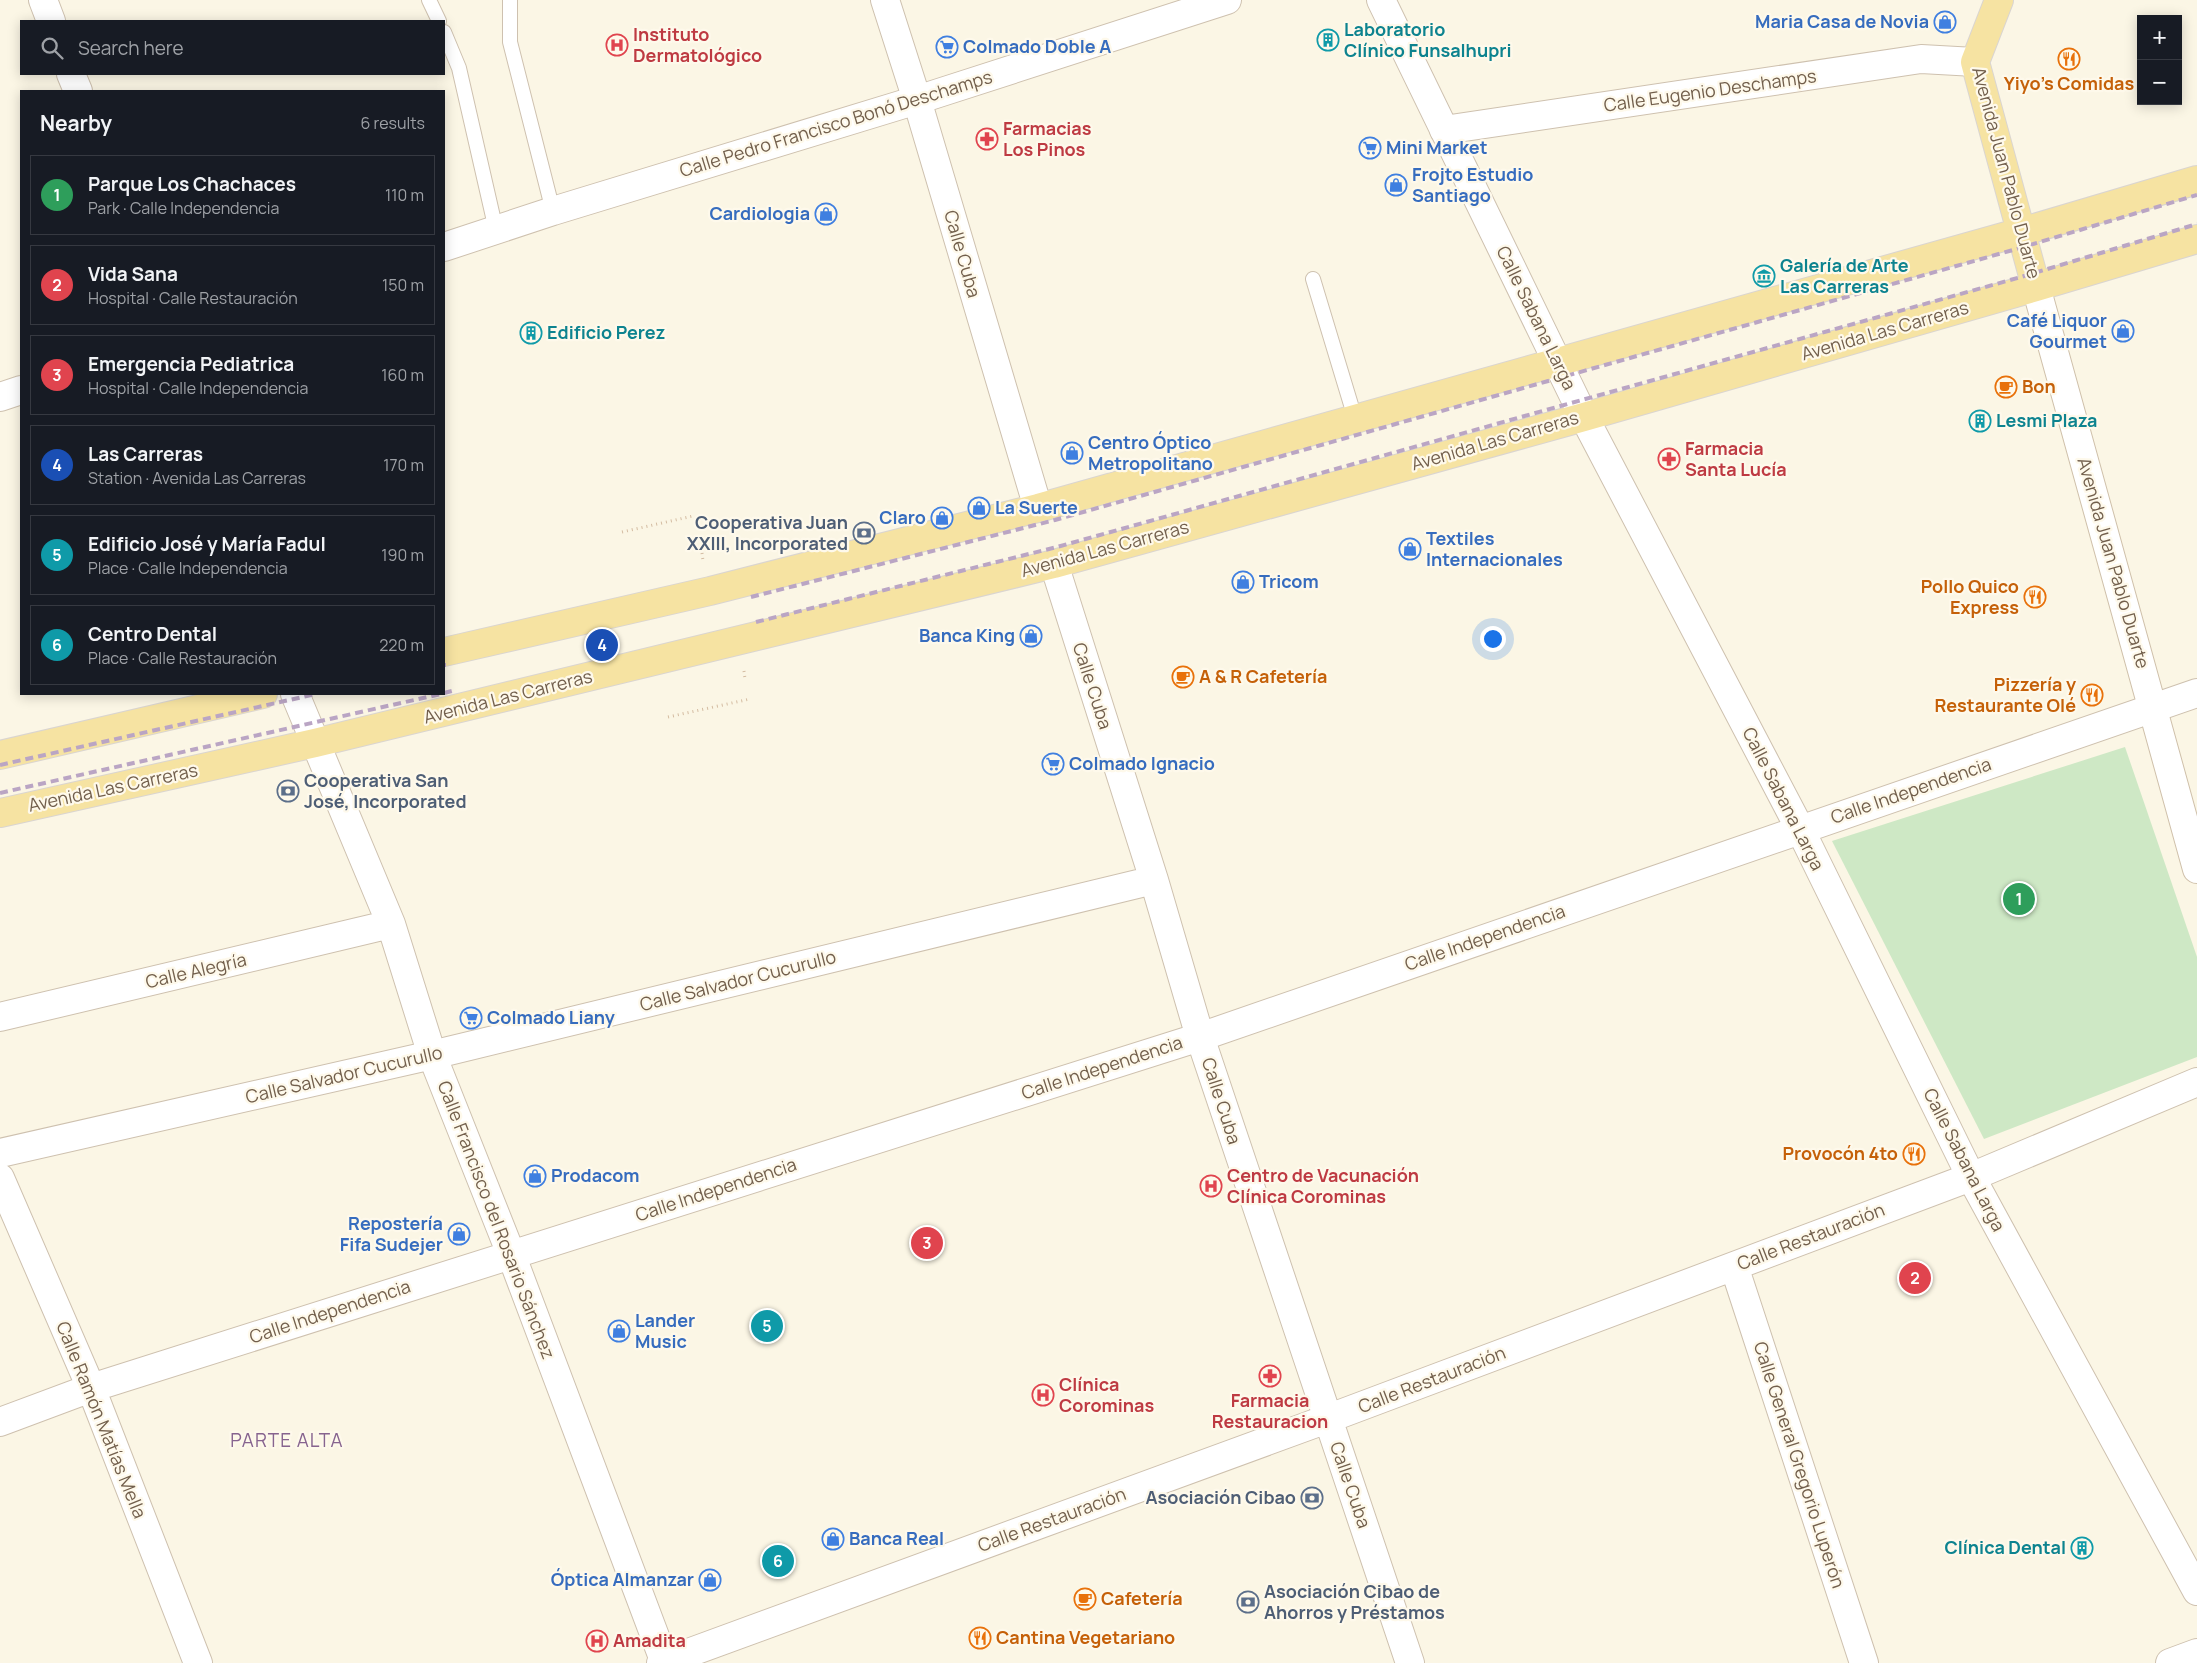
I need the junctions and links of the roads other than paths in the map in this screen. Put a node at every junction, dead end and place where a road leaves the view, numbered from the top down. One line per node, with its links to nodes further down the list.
1 (43, 0): 8 (street)
2 (429, 0): 9 (lane)
3 (510, 0): 17 (lane)
4 (885, 0): 14 (street, Calle Cuba)
5 (1227, 0): 14 (street, Calle Pedro Francisco Bonó Deschamps)
6 (1381, 0): 15 (street, Calle Sabana Larga)
7 (1999, 0): 11 (main road, Avenida Juan Pablo Duarte)
8 (51, 20)
9 (439, 20)
10 (445, 34): 18 (lane)
11 (1975, 62): 15 (street, Calle Eugenio Deschamps); 19 (main road, Avenida Juan Pablo Duarte)
12 (71, 75): 13 (street)
13 (78, 90)
14 (917, 100): 17 (street, Calle Pedro Francisco Bonó Deschamps); 29 (street, Calle Cuba)
15 (1444, 130): 24 (street, Calle Sabana Larga)
16 (2197, 180): 19 (main road)
17 (553, 211): 18 (street, Calle Pedro Francisco Bonó Deschamps)
18 (496, 230): 21 (street, Calle Pedro Francisco Bonó Deschamps)
19 (2021, 232): 23 (main road, Avenida Juan Pablo Duarte); 24 (main road)
20 (2197, 239): 23 (main road, Avenida Las Carreras)
21 (445, 247)
22 (1313, 279): 28 (lane)
23 (2036, 288): 27 (main road, Avenida Las Carreras); 35 (street, Avenida Juan Pablo Duarte)
24 (1557, 363): 27 (street, Calle Sabana Larga); 28 (main road)
25 (20, 390): 26 (street)
26 (0, 398)
27 (1584, 417): 30 (main road, Avenida Las Carreras); 39 (street, Calle Sabana Larga)
28 (1355, 418): 29 (main road)
29 (1038, 508): 31 (main road)
30 (1054, 564): 36 (main road, Avenida Las Carreras); 41 (street, Calle Cuba)
31 (445, 652)
32 (2197, 693): 35 (street, Calle Independencia)
33 (259, 695): 37 (main road)
34 (295, 695): 36 (street, Calle Francisco del Rosario Sánchez)
35 (2154, 708): 39 (street, Calle Independencia); 40 (street, Avenida Juan Pablo Duarte)
36 (315, 743): 38 (main road, Avenida Las Carreras); 42 (street, Calle Francisco del Rosario Sánchez)
37 (0, 755)
38 (0, 813)
39 (1800, 829): 44 (street, Calle Independencia); 48 (street, Calle Sabana Larga)
40 (2197, 869)
41 (1154, 880): 44 (street, Calle Cuba); 45 (street, Calle Salvador Cucurullo)
42 (391, 924): 43 (street, Calle Alegría); 45 (street, Calle Francisco del Rosario Sánchez)
43 (0, 1017)
44 (1200, 1037): 50 (street, Calle Independencia); 53 (street, Calle Cuba)
45 (432, 1055): 47 (street, Calle Salvador Cucurullo); 50 (street, Calle Francisco del Rosario Sánchez)
46 (2197, 1082): 48 (street, Calle Restauración)
47 (0, 1153)
48 (1971, 1177): 51 (street, Calle Restauración); 55 (street, Calle Sabana Larga)
49 (0, 1178): 52 (street, Calle Ramón Matías Mella)
50 (511, 1254): 52 (street, Calle Independencia); 58 (street, Calle Francisco del Rosario Sánchez)
51 (1734, 1266): 53 (street, Calle Restauración); 60 (street, Calle General Gregorio Luperón)
52 (91, 1388): 54 (street, Calle Independencia); 57 (street, Calle Ramón Matías Mella)
53 (1327, 1419): 58 (street, Calle Restauración); 59 (street, Calle Cuba)
54 (0, 1422)
55 (2197, 1591)
56 (2197, 1653): 61 (street)
57 (198, 1663)
58 (663, 1663)
59 (1410, 1663)
60 (1864, 1663)
61 (2170, 1663)

